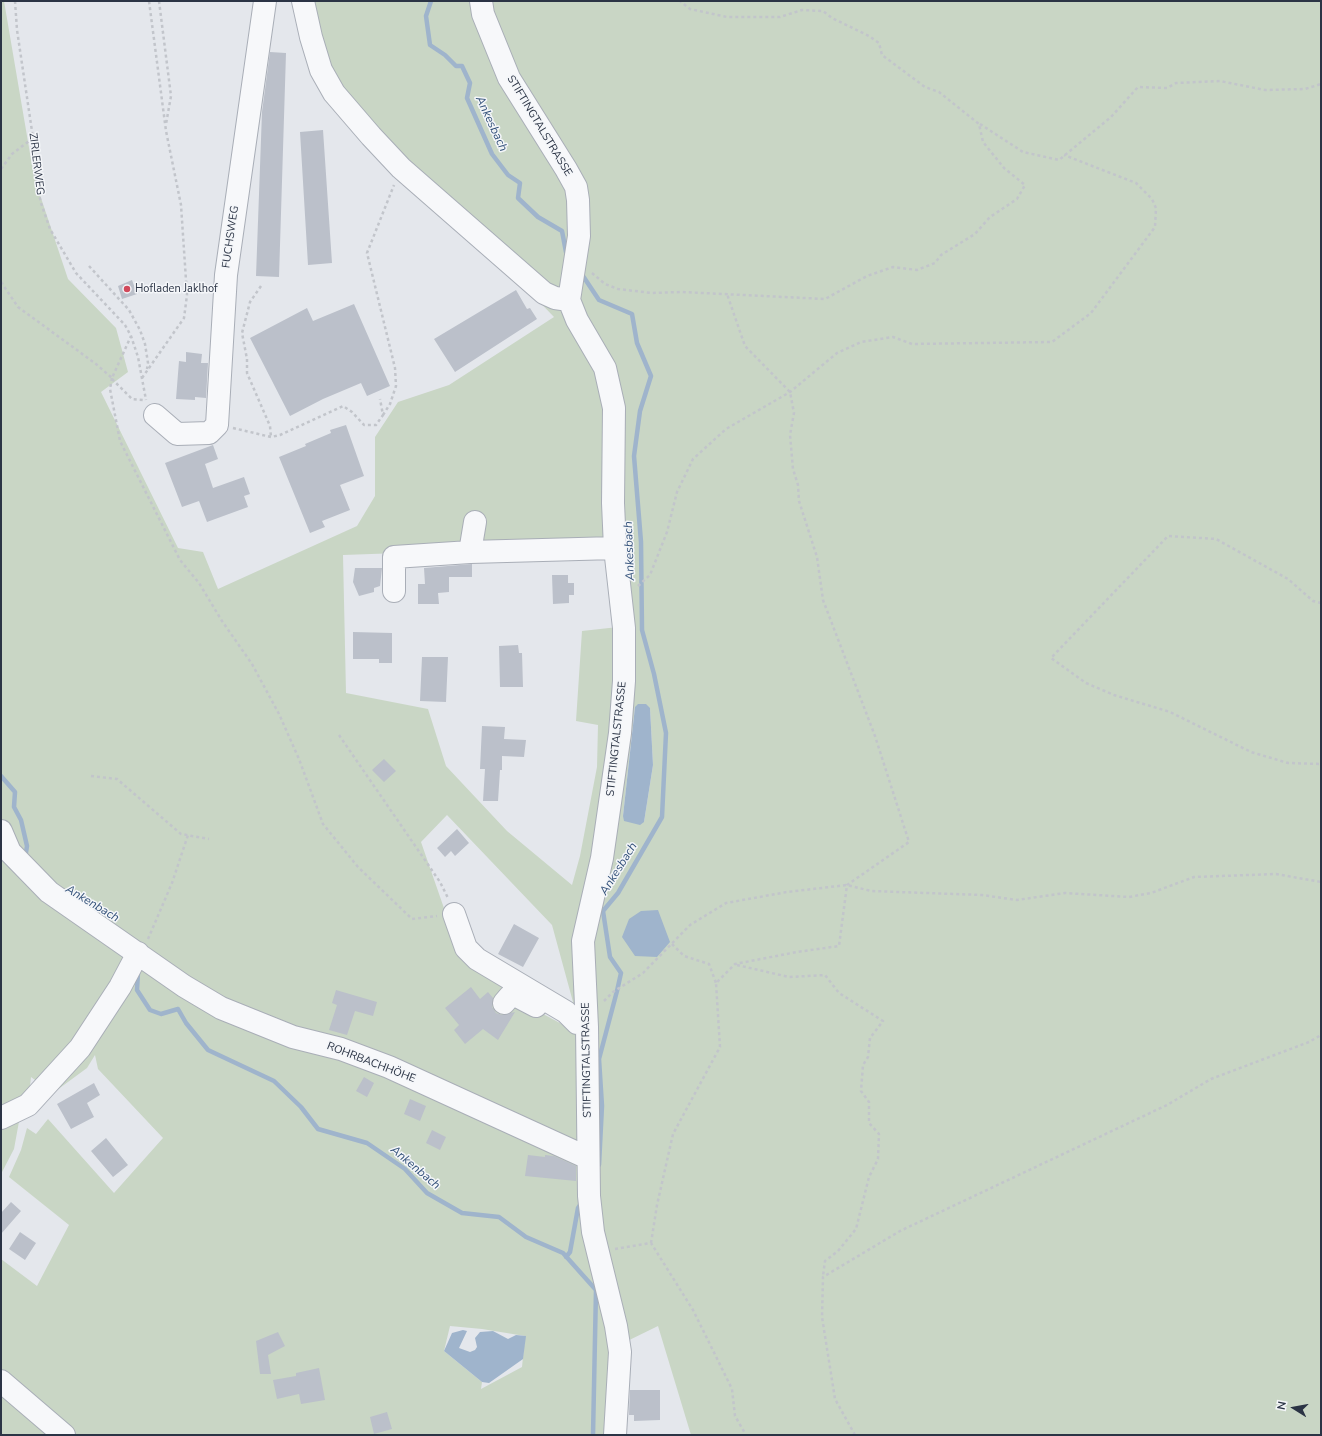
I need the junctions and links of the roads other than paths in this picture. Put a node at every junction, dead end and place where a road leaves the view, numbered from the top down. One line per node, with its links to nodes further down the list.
1 (265, 1): 5 (street, FUCHSWEG)
2 (303, 1): 4 (street)
3 (481, 1): 4 (street, STIFTINGTALSTRASSE)
4 (569, 300): 7 (street, STIFTINGTALSTRASSE)
5 (150, 407)
6 (475, 522): 8 (street)
7 (615, 548): 8 (street); 14 (street, STIFTINGTALSTRASSE)
8 (470, 552): 9 (street)
9 (394, 591)
10 (1, 831): 12 (street, ROHRBACHHÖHE)
11 (454, 914): 14 (street)
12 (139, 954): 15 (street); 16 (street, ROHRBACHHÖHE)
13 (504, 1003): 14 (street)
14 (582, 1025): 16 (street, STIFTINGTALSTRASSE)
15 (1, 1118)
16 (588, 1158): 19 (street, STIFTINGTALSTRASSE)
17 (1, 1381): 18 (street)
18 (64, 1435)
19 (615, 1435)

